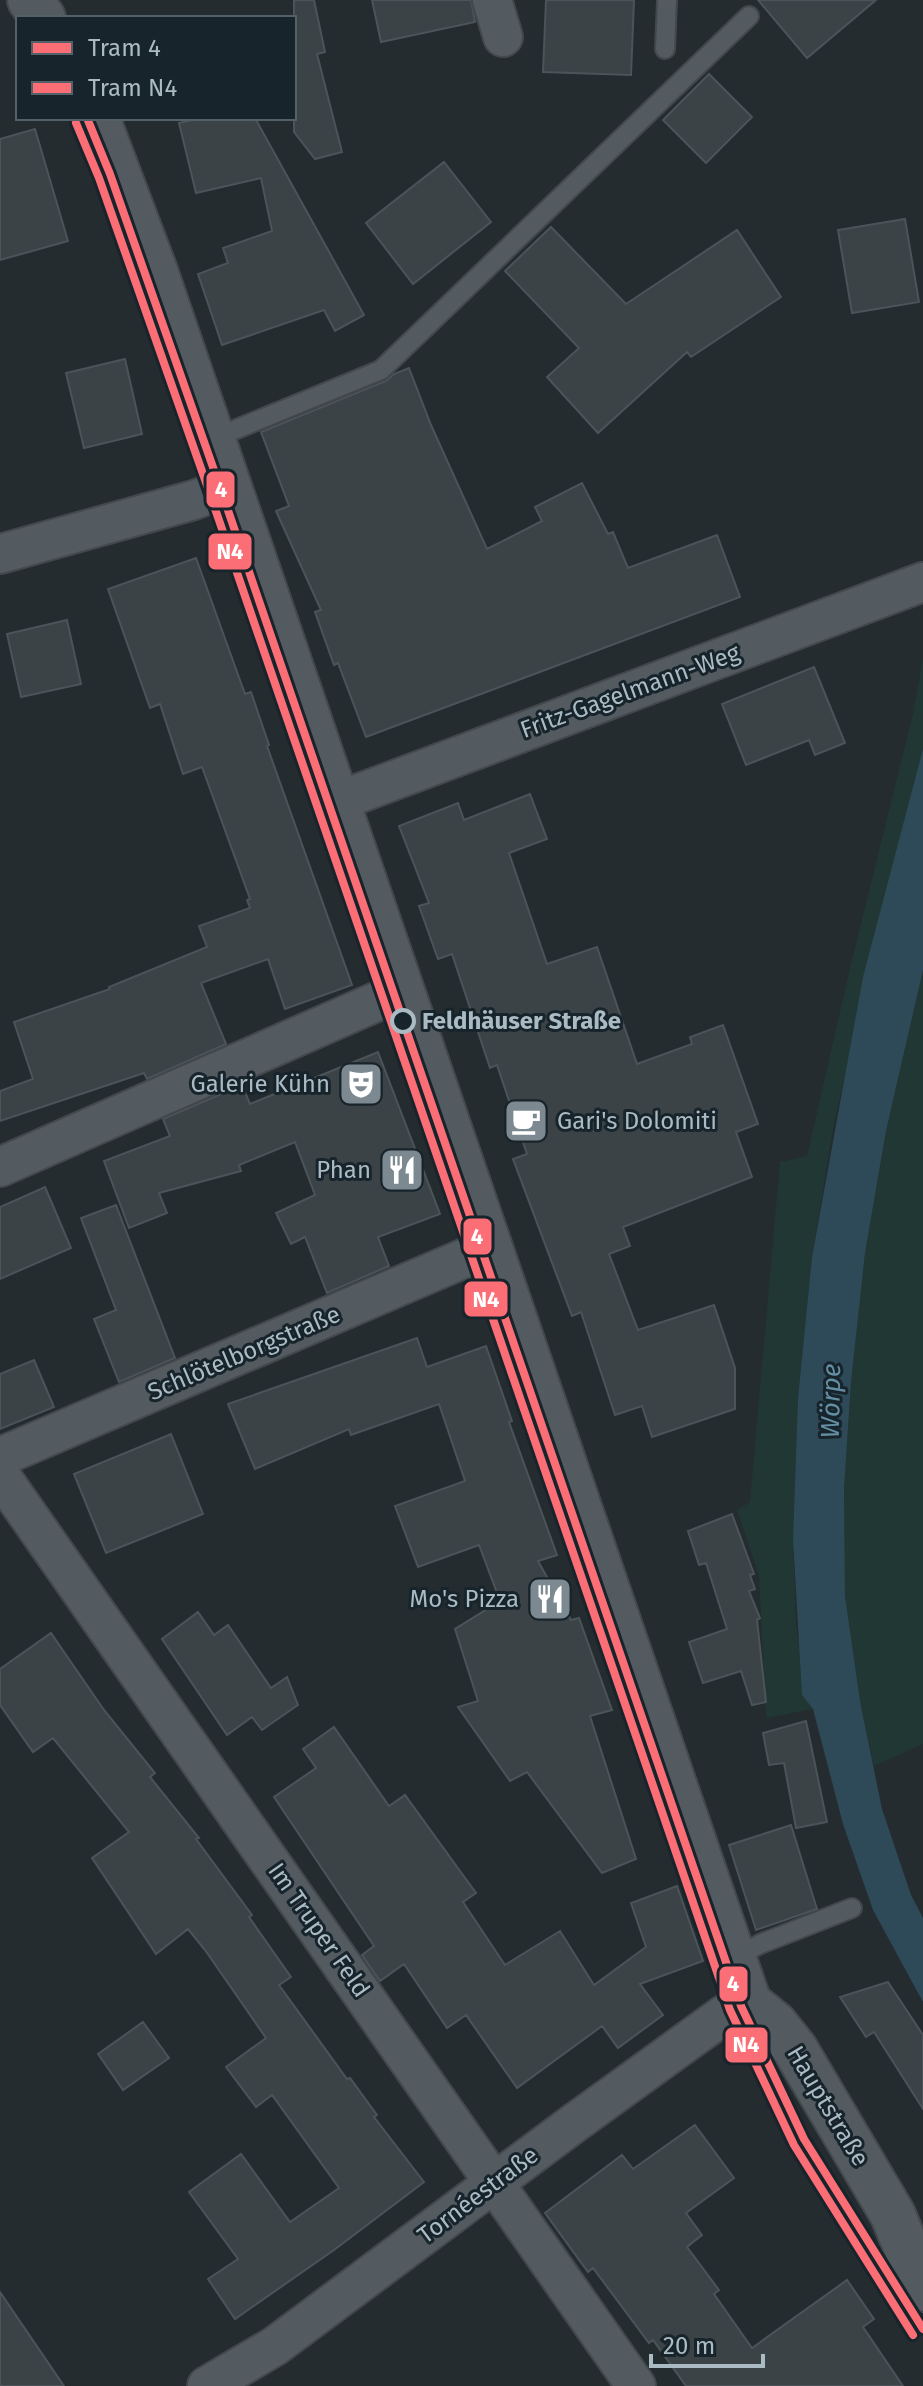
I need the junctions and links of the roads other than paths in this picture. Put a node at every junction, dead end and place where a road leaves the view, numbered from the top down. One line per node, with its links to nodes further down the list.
1 (492, 0): 4 (street)
2 (667, 0): 5 (lane)
3 (749, 16): 7 (lane)
4 (503, 37)
5 (665, 49)
6 (98, 120): 7 (street, Hauptstraße)
7 (212, 439): 8 (street, Hauptstraße)
8 (228, 487): 9 (street); 11 (street, Hauptstraße)
9 (0, 554)
10 (923, 582): 11 (street, Fritz-Gagelmann-Weg)
11 (336, 802): 12 (street, Hauptstraße)
12 (401, 991): 13 (street); 14 (street, Hauptstraße)
13 (0, 1167)
14 (490, 1251): 15 (street, Schlötelborgstraße); 18 (street, Hauptstraße)
15 (0, 1457)
16 (0, 1475): 20 (street, Im Truper Feld)
17 (852, 1908): 18 (lane)
18 (733, 1959): 19 (street, Hauptstraße)
19 (749, 2003): 20 (street, Tornéestraße); 21 (street, Hauptstraße)
20 (495, 2182): 22 (street, Tornéestraße); 23 (street, Im Truper Feld)
21 (923, 2289)
22 (207, 2386)
23 (636, 2386)

